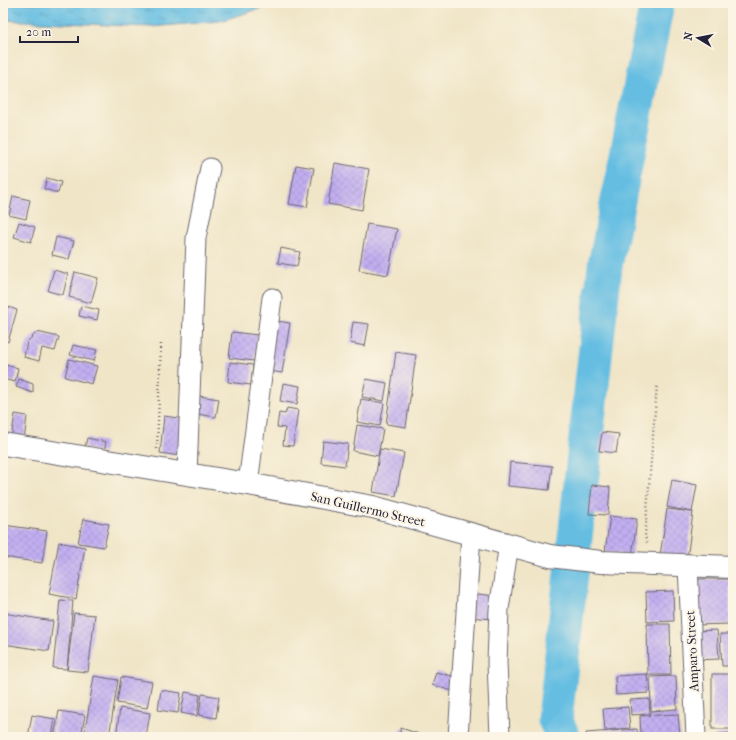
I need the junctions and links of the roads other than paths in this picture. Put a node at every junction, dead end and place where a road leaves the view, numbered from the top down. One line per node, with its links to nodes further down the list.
1 (210, 168): 4 (street)
2 (272, 298): 5 (street)
3 (3, 444): 4 (main road, San Guillermo Street)
4 (187, 474): 5 (main road, San Guillermo Street)
5 (248, 484): 6 (main road, San Guillermo Street)
6 (471, 534): 7 (main road, San Guillermo Street); 10 (street)
7 (509, 544): 8 (main road, San Guillermo Street); 11 (street)
8 (688, 566): 9 (main road, San Guillermo Street); 12 (street, Amparo Street)
9 (733, 567)
10 (458, 737)
11 (500, 737)
12 (696, 737)

